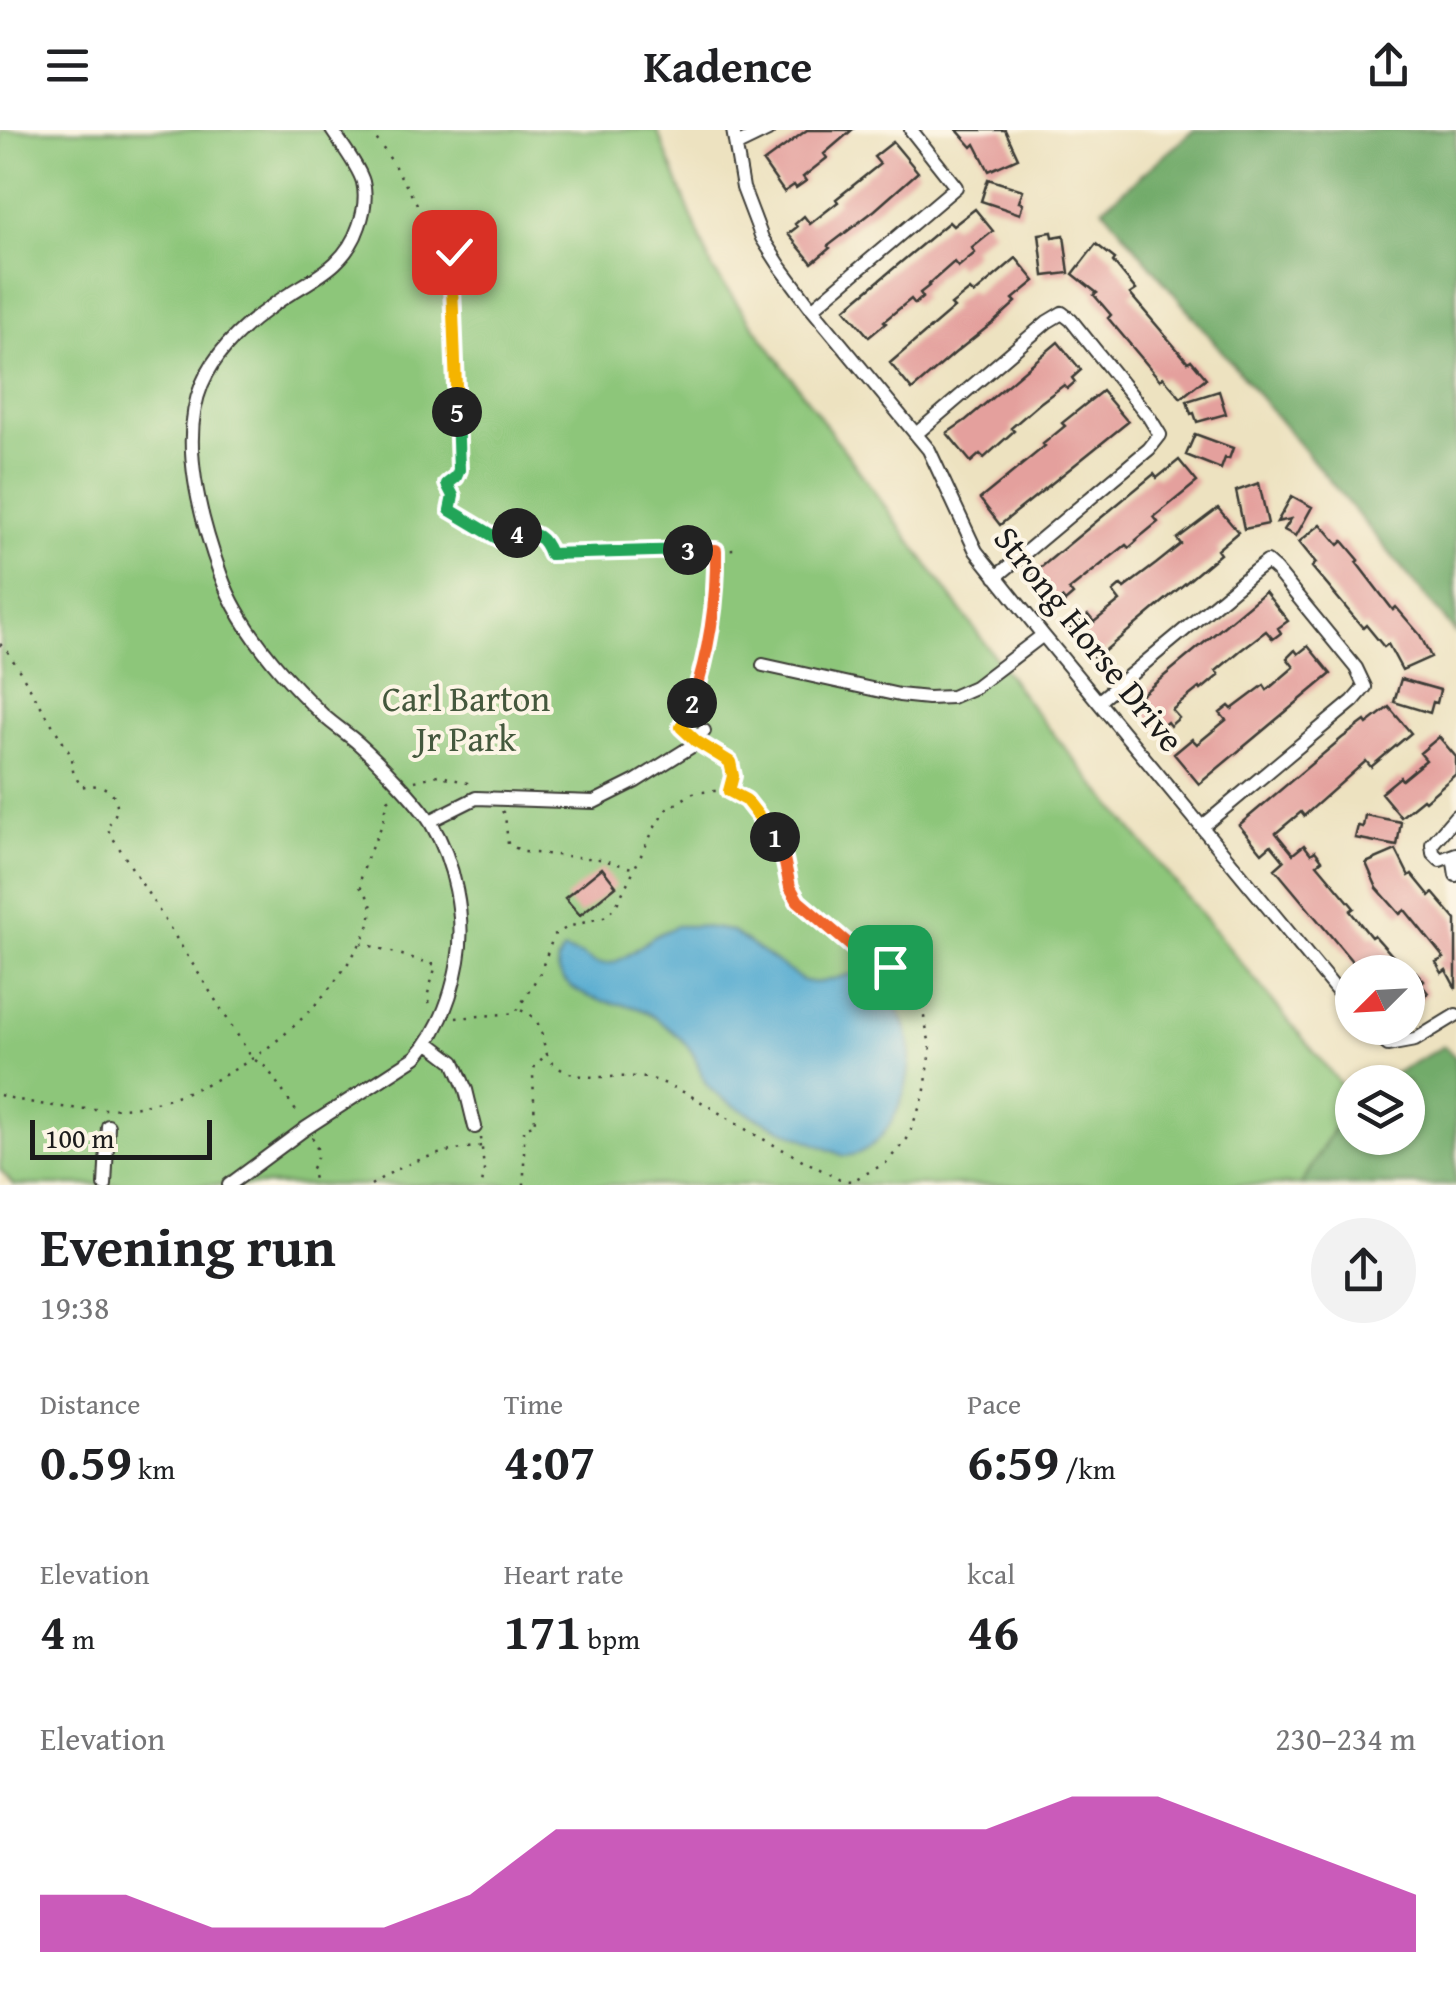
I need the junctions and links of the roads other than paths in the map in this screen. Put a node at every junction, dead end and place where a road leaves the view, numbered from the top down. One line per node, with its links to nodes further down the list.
1 (332, 130): 14 (street)
2 (733, 130): 5 (street, Strong Horse Drive)
3 (768, 130): 5 (street)
4 (912, 130): 6 (street)
5 (737, 145): 6 (street, Strong Horse Drive)
6 (812, 309): 7 (street, Strong Horse Drive)
7 (916, 434): 8 (street, Strong Horse Drive); 8 (street)
8 (996, 576): 9 (street, Strong Horse Drive)
9 (1043, 635): 10 (street); 11 (street, Strong Horse Drive)
10 (763, 665)
11 (1099, 702): 15 (street, Strong Horse Drive); 15 (street)
12 (700, 736): 14 (street)
13 (1456, 816): 16 (street)
14 (430, 821): 21 (street)
15 (1202, 826): 18 (street, Strong Horse Drive)
16 (1454, 855): 17 (street)
17 (1456, 876)
18 (1335, 988)
19 (1456, 1016): 20 (street)
20 (1425, 1034)
21 (429, 1043): 23 (street); 25 (street)
22 (108, 1126): 24 (street)
23 (478, 1126)
24 (105, 1185)
25 (229, 1185)

